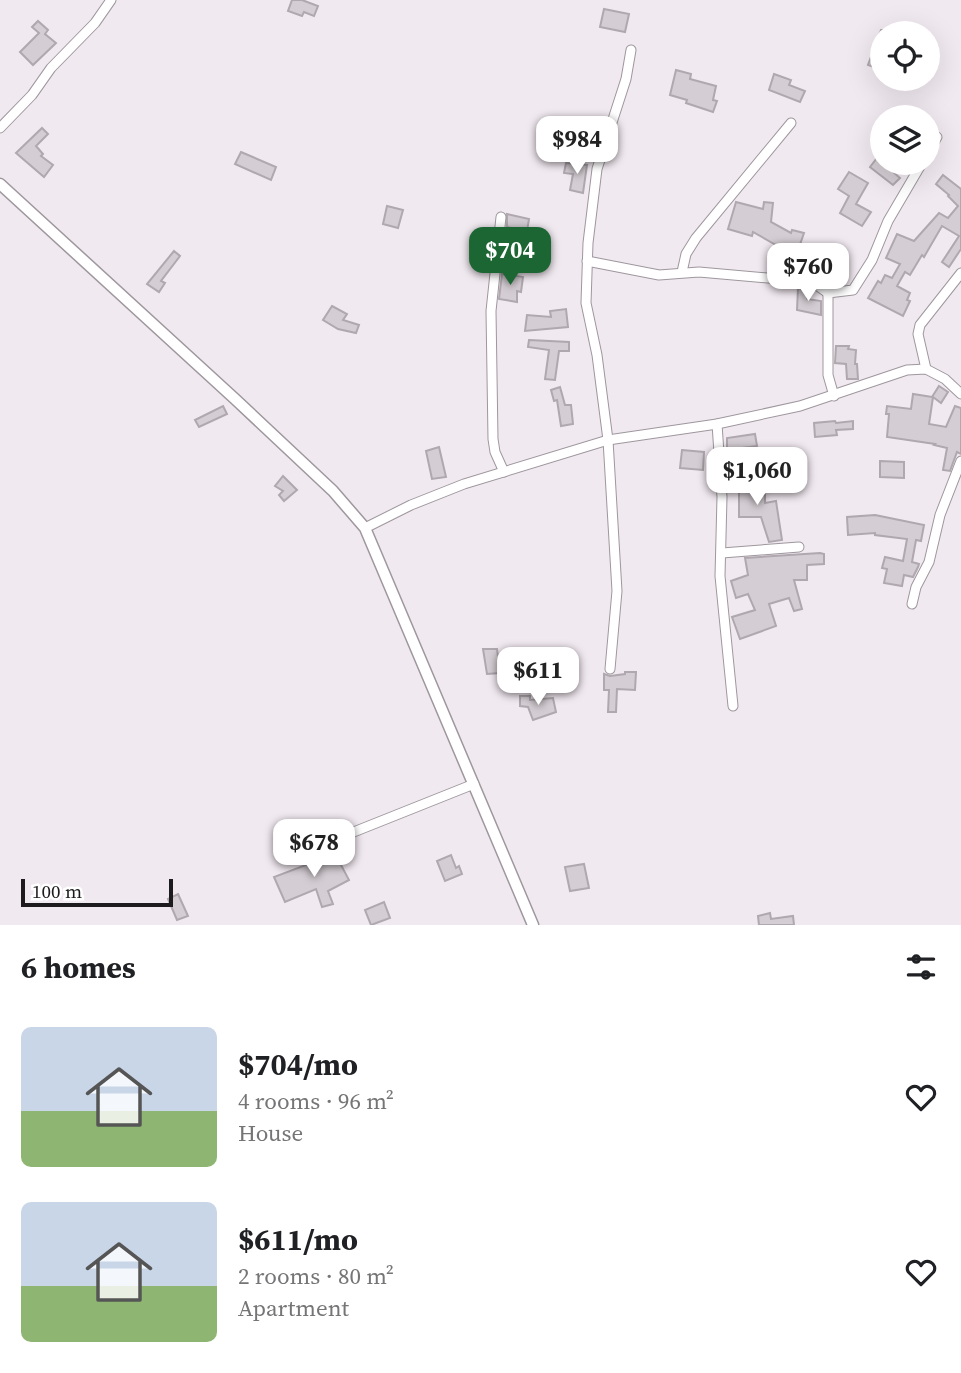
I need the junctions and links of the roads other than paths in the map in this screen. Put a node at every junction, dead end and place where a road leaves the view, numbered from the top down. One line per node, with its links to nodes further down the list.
1 (111, 0): 4 (street)
2 (631, 50): 8 (street)
3 (791, 123): 9 (street)
4 (0, 128)
5 (915, 175): 11 (street)
6 (0, 184): 19 (street)
7 (501, 217): 18 (street)
8 (587, 261): 9 (street); 16 (street)
9 (682, 272): 11 (street)
10 (961, 273): 12 (street)
11 (828, 293): 14 (street)
12 (926, 369): 13 (street); 14 (street)
13 (961, 394)
14 (834, 396): 15 (street)
15 (717, 424): 16 (street); 21 (street)
16 (608, 440): 18 (street); 23 (street)
17 (961, 461): 22 (street)
18 (504, 472): 19 (street)
19 (365, 528): 25 (street)
20 (799, 547): 21 (street)
21 (722, 554): 24 (street)
22 (912, 604)
23 (610, 669)
24 (733, 706)
25 (474, 784): 26 (street); 27 (street)
26 (316, 847)
27 (533, 925)

